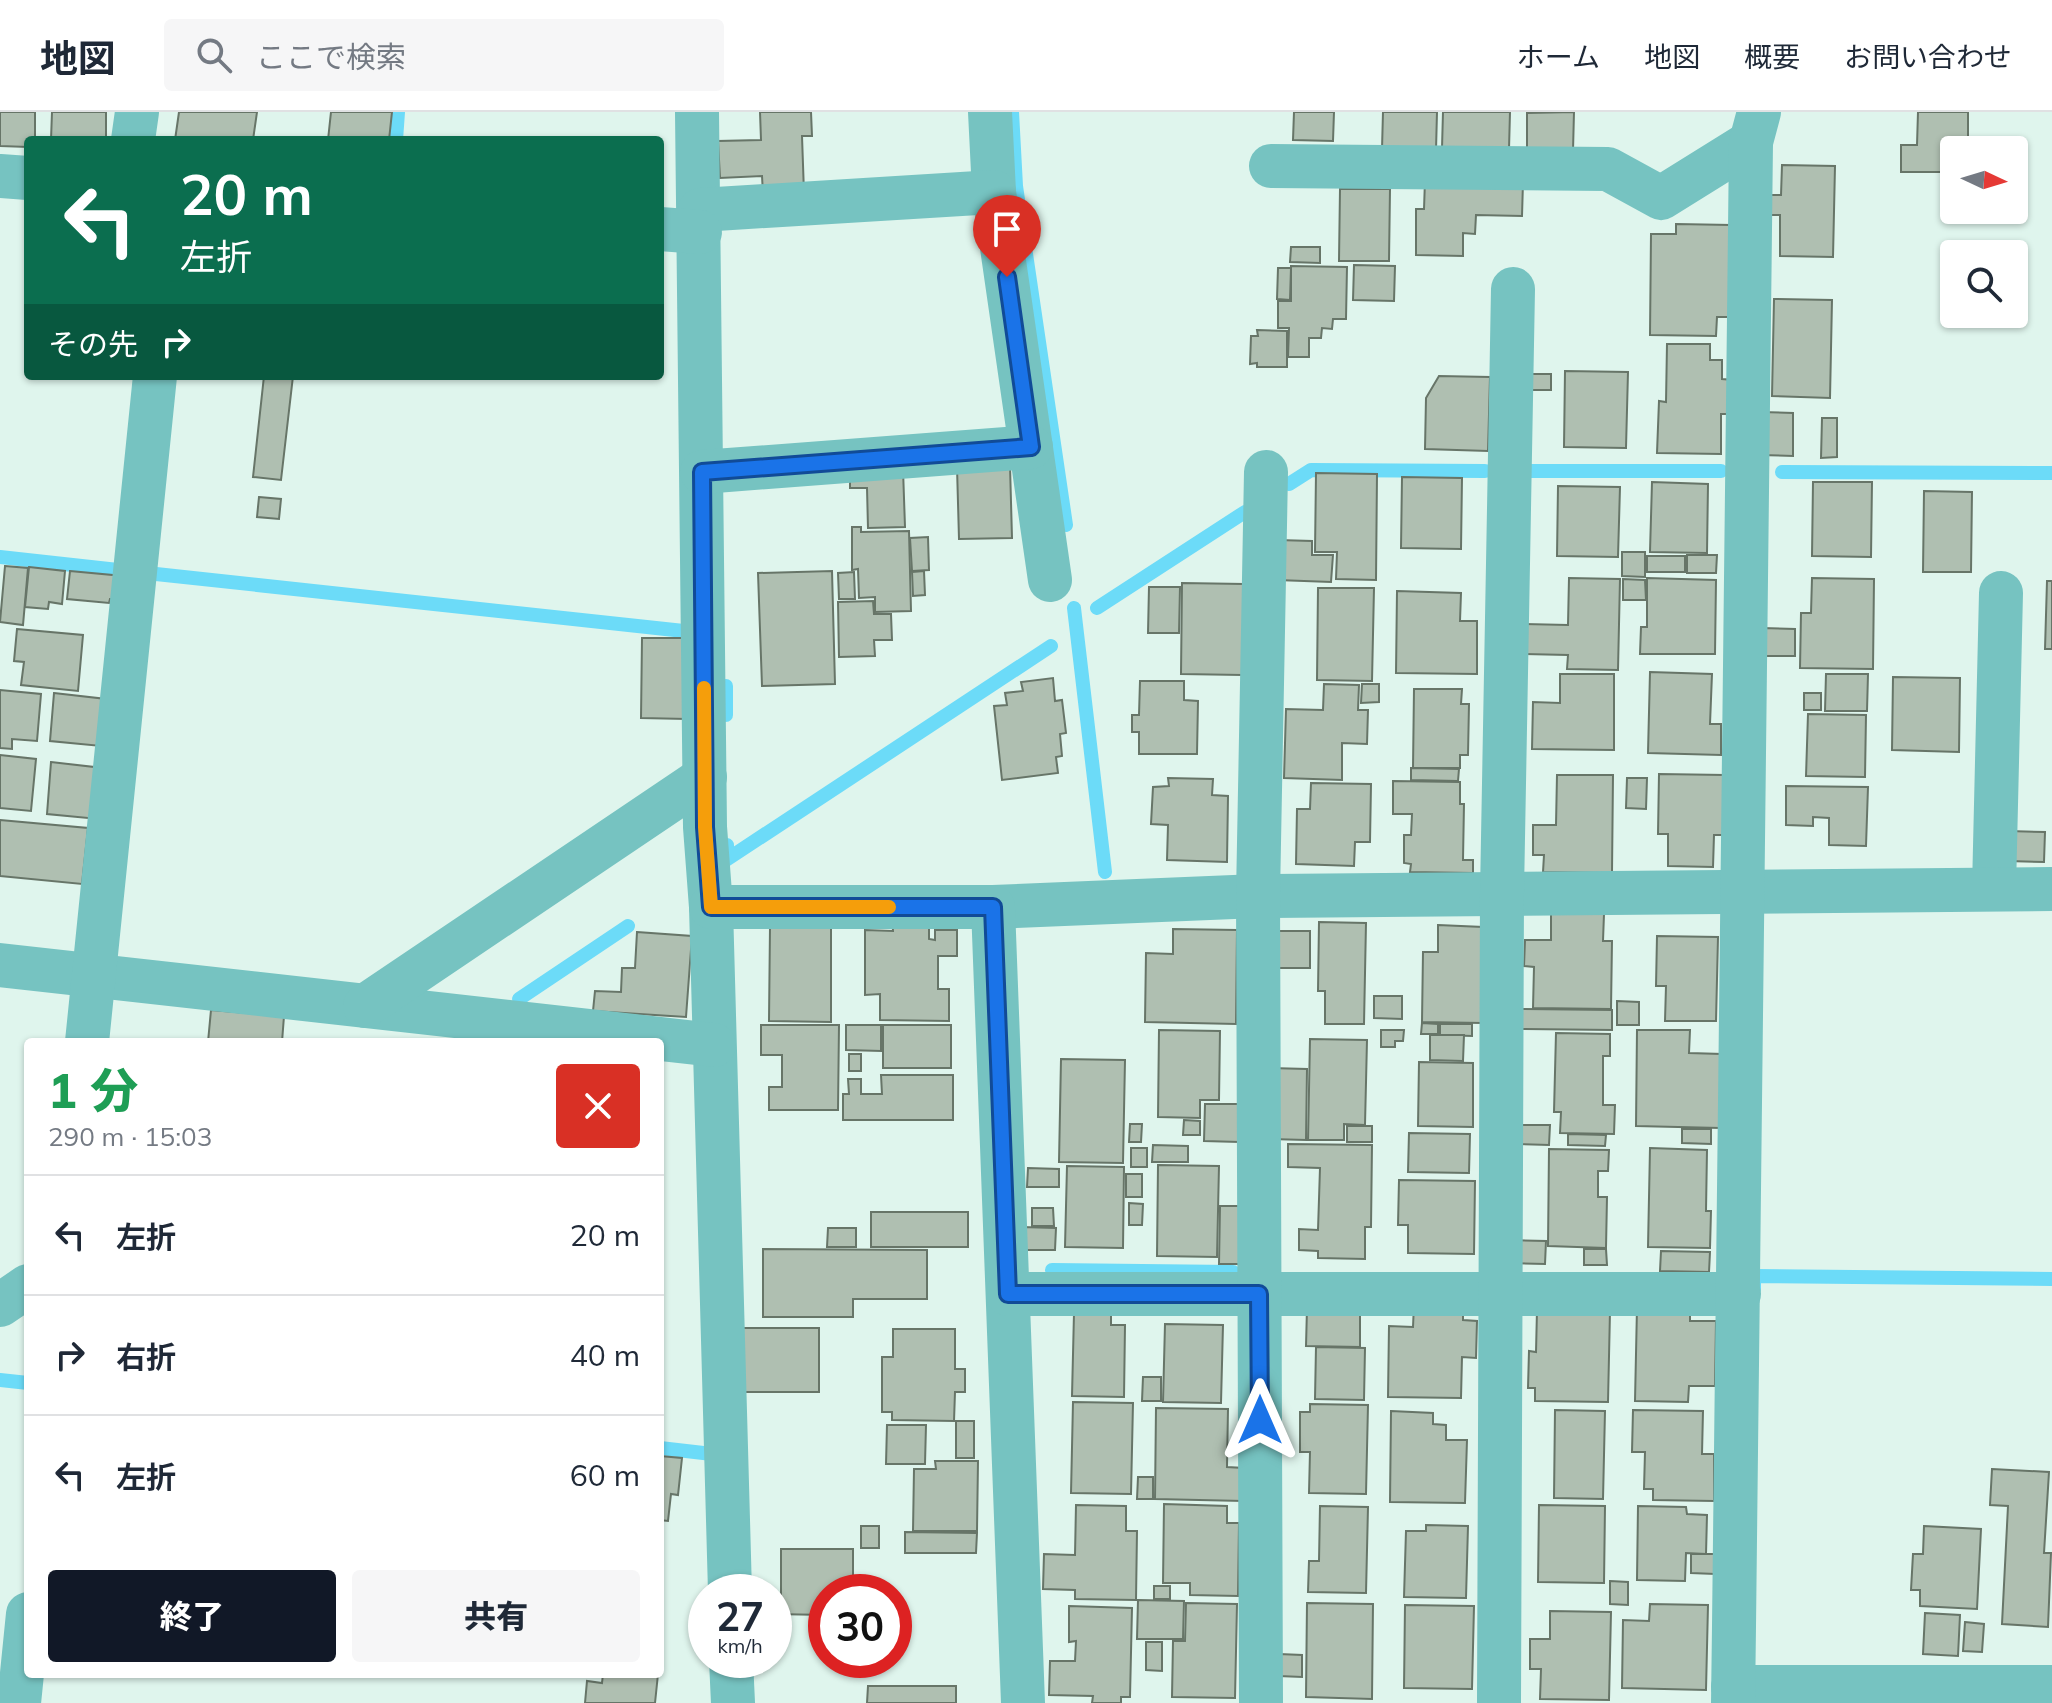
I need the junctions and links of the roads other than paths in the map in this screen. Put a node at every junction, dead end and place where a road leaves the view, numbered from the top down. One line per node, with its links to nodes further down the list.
1 (137, 112): 5 (street)
2 (697, 112): 10 (street)
3 (990, 112): 9 (street)
4 (1755, 127): 6 (street); 21 (street)
5 (134, 136)
6 (1271, 166)
7 (0, 176): 8 (street)
8 (24, 178)
9 (994, 192): 10 (street); 13 (street)
10 (687, 224): 14 (street)
11 (1513, 289): 22 (street)
12 (155, 380): 27 (street)
13 (1031, 447): 14 (street); 16 (street)
14 (702, 472): 18 (street)
15 (1266, 472): 23 (street)
16 (1050, 580)
17 (2001, 593): 19 (street)
18 (705, 777): 24 (street); 28 (street)
19 (1994, 889): 20 (street); 21 (street)
20 (2052, 889)
21 (1740, 890): 22 (street); 39 (street)
22 (1502, 893): 23 (street); 36 (street)
23 (1258, 896): 25 (street); 38 (street)
24 (711, 907): 25 (street); 34 (street)
25 (993, 907): 37 (street)
26 (0, 965): 27 (street)
27 (94, 975): 28 (street); 30 (street)
28 (365, 1006): 29 (street)
29 (455, 1025): 31 (street); 32 (street)
30 (87, 1038)
31 (408, 1038)
32 (623, 1038)
33 (664, 1041): 34 (street)
34 (714, 1045): 41 (street)
35 (24, 1289): 40 (street)
36 (1501, 1293): 38 (street); 39 (street); 50 (street)
37 (1008, 1294): 38 (street); 48 (street)
38 (1259, 1294): 49 (street)
39 (1739, 1294): 45 (street)
40 (0, 1305)
41 (729, 1574)
42 (24, 1654): 46 (street)
43 (732, 1678): 47 (street)
44 (2052, 1687): 45 (street)
45 (1733, 1695)
46 (19, 1703)
47 (733, 1703)
48 (1023, 1703)
49 (1261, 1703)
50 (1499, 1703)

